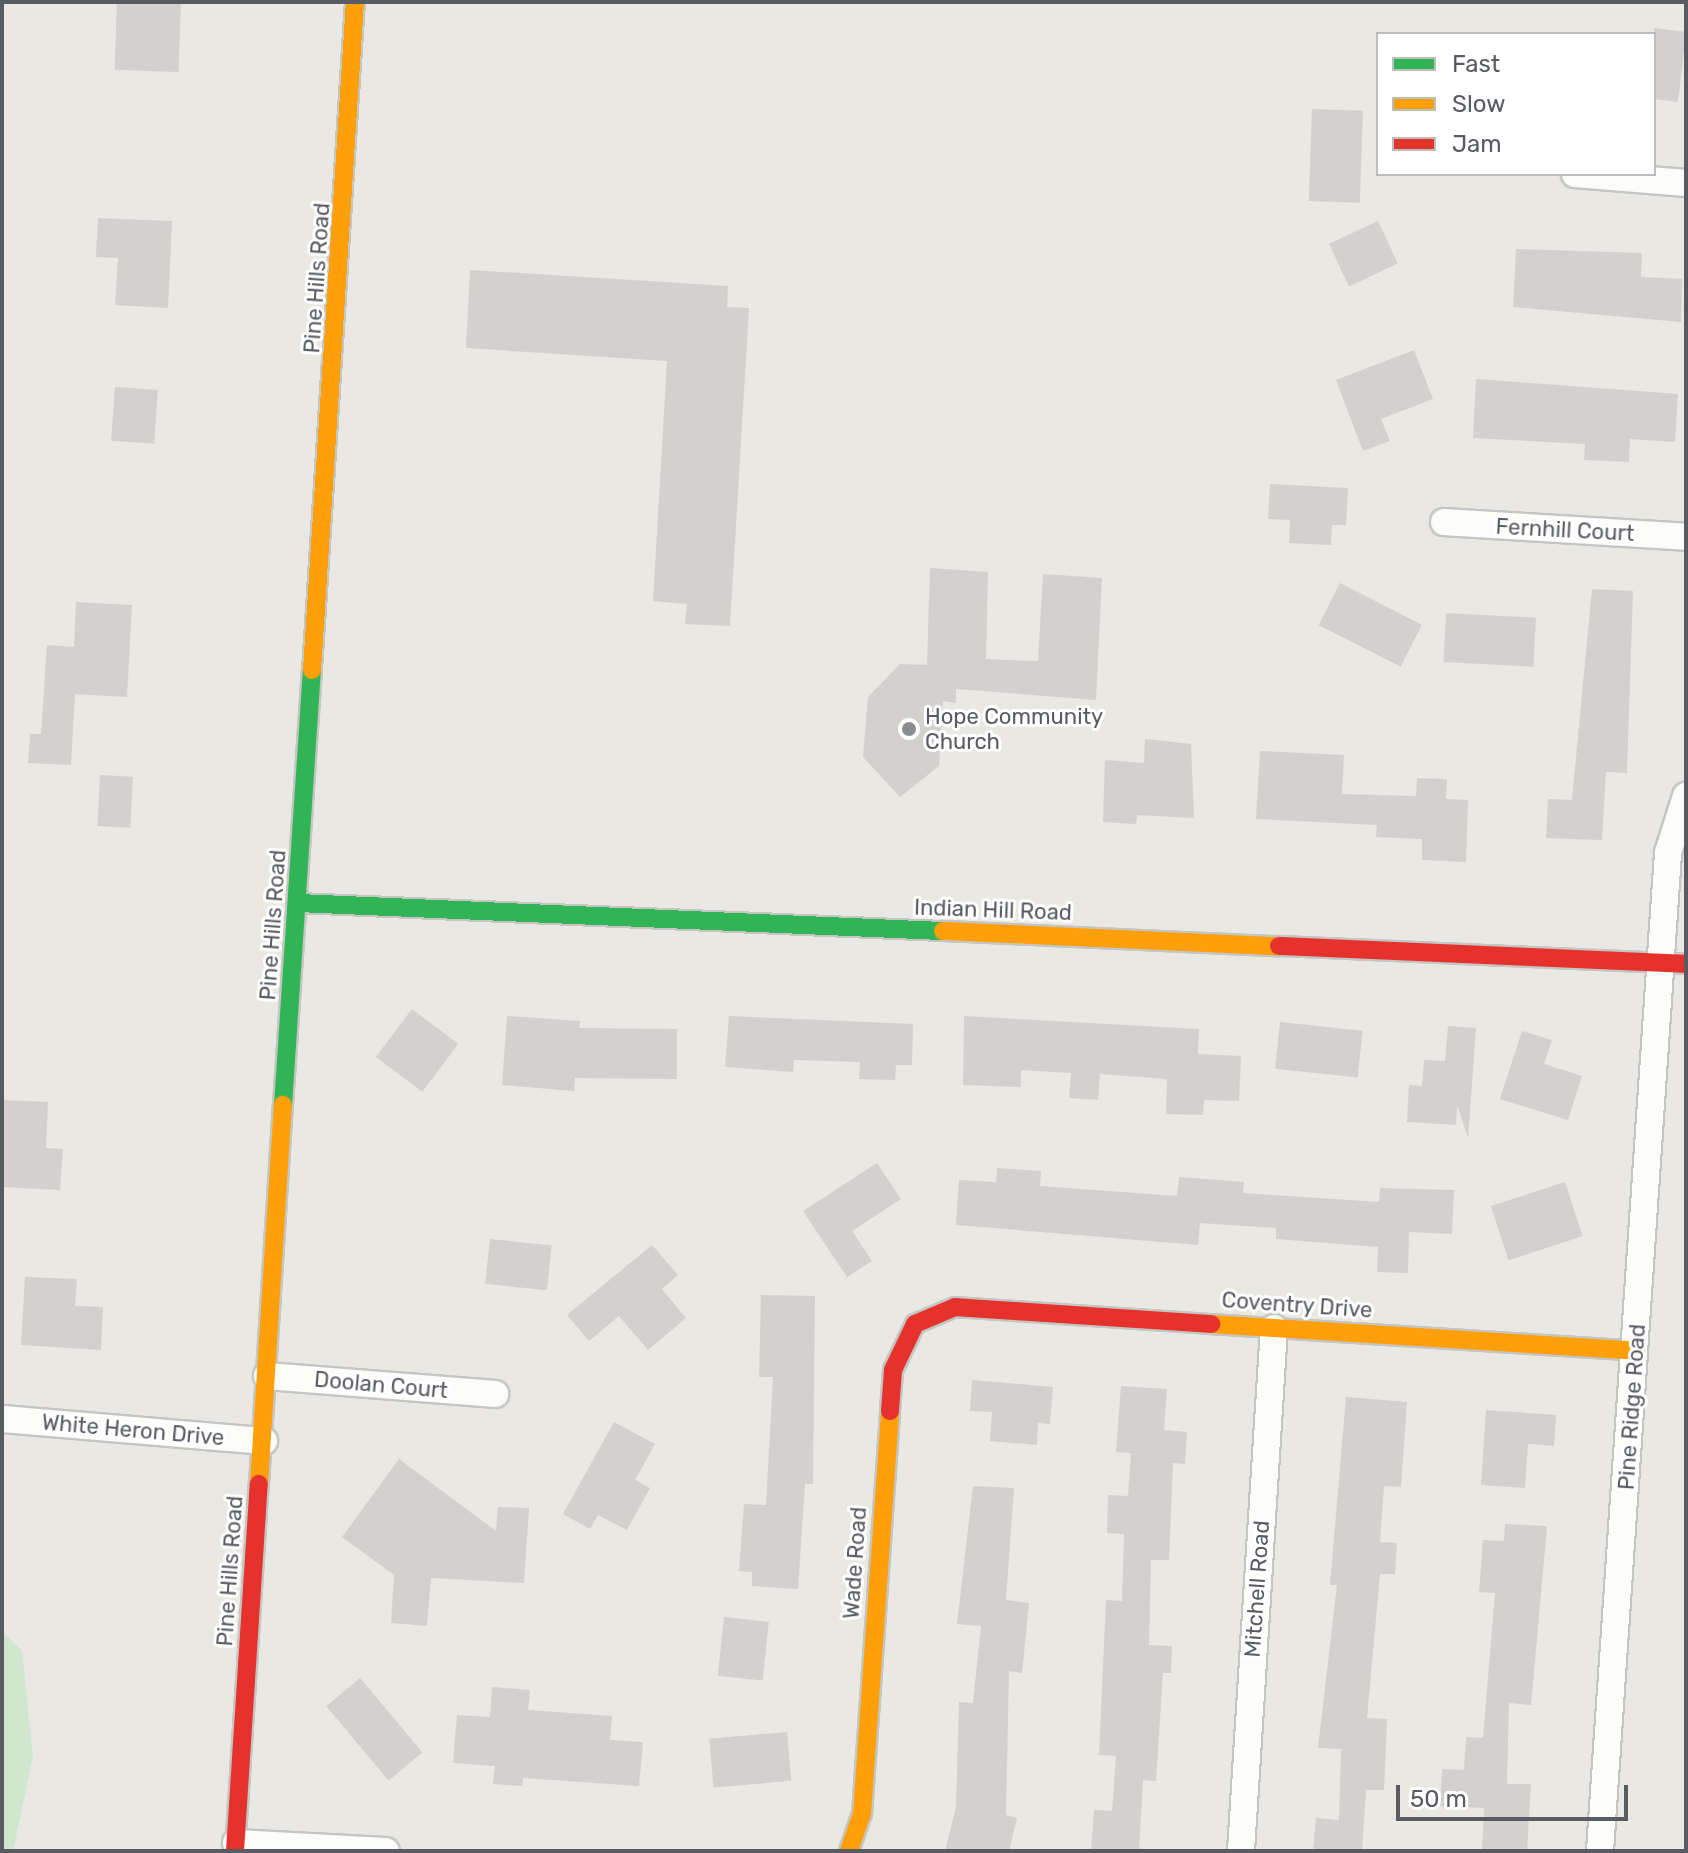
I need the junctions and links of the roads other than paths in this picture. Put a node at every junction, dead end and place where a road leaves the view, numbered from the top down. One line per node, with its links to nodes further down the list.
1 (355, 2): 7 (street, Pine Hills Road)
2 (1600, 176): 3 (street)
3 (1686, 183)
4 (1444, 522): 5 (street, Fernhill Court)
5 (1686, 537)
6 (1686, 796): 8 (street, Pine Ridge Road)
7 (298, 903): 8 (street, Indian Hill Road); 13 (street, Pine Hills Road)
8 (1659, 963): 9 (street, Indian Hill Road); 12 (street, Pine Ridge Road)
9 (1686, 964)
10 (955, 1307): 11 (street, Coventry Drive); 19 (street, Wade Road)
11 (1274, 1328): 12 (street, Coventry Drive); 20 (street, Mitchell Road)
12 (1636, 1351): 21 (street, Pine Ridge Road)
13 (267, 1376): 14 (street, Doolan Court); 16 (street, Pine Hills Road)
14 (495, 1394)
15 (2, 1419): 16 (street, White Heron Drive)
16 (264, 1441): 17 (street, Pine Hills Road)
17 (236, 1847): 18 (street)
18 (386, 1851)
19 (849, 1851)
20 (1241, 1851)
21 (1600, 1851)

